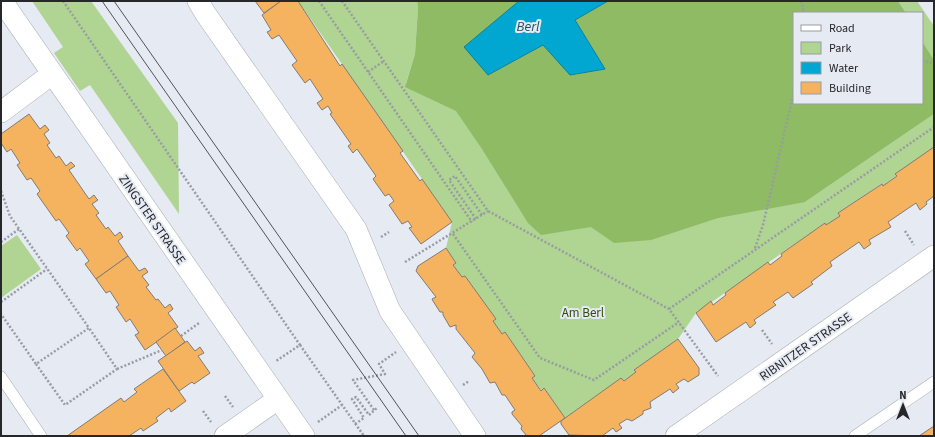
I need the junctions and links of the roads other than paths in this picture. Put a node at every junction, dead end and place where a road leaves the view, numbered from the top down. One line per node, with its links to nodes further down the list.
1 (2, 1): 3 (street, ZINGSTER STRASSE)
2 (198, 1): 12 (street)
3 (52, 74): 4 (street); 8 (street, ZINGSTER STRASSE)
4 (1, 112)
5 (934, 256): 13 (street, RIBNITZER STRASSE)
6 (1, 377): 9 (lane)
7 (934, 382): 14 (lane)
8 (278, 399): 10 (street); 11 (street, ZINGSTER STRASSE)
9 (41, 436)
10 (225, 436)
11 (304, 436)
12 (475, 436)
13 (676, 436)
14 (855, 436)

